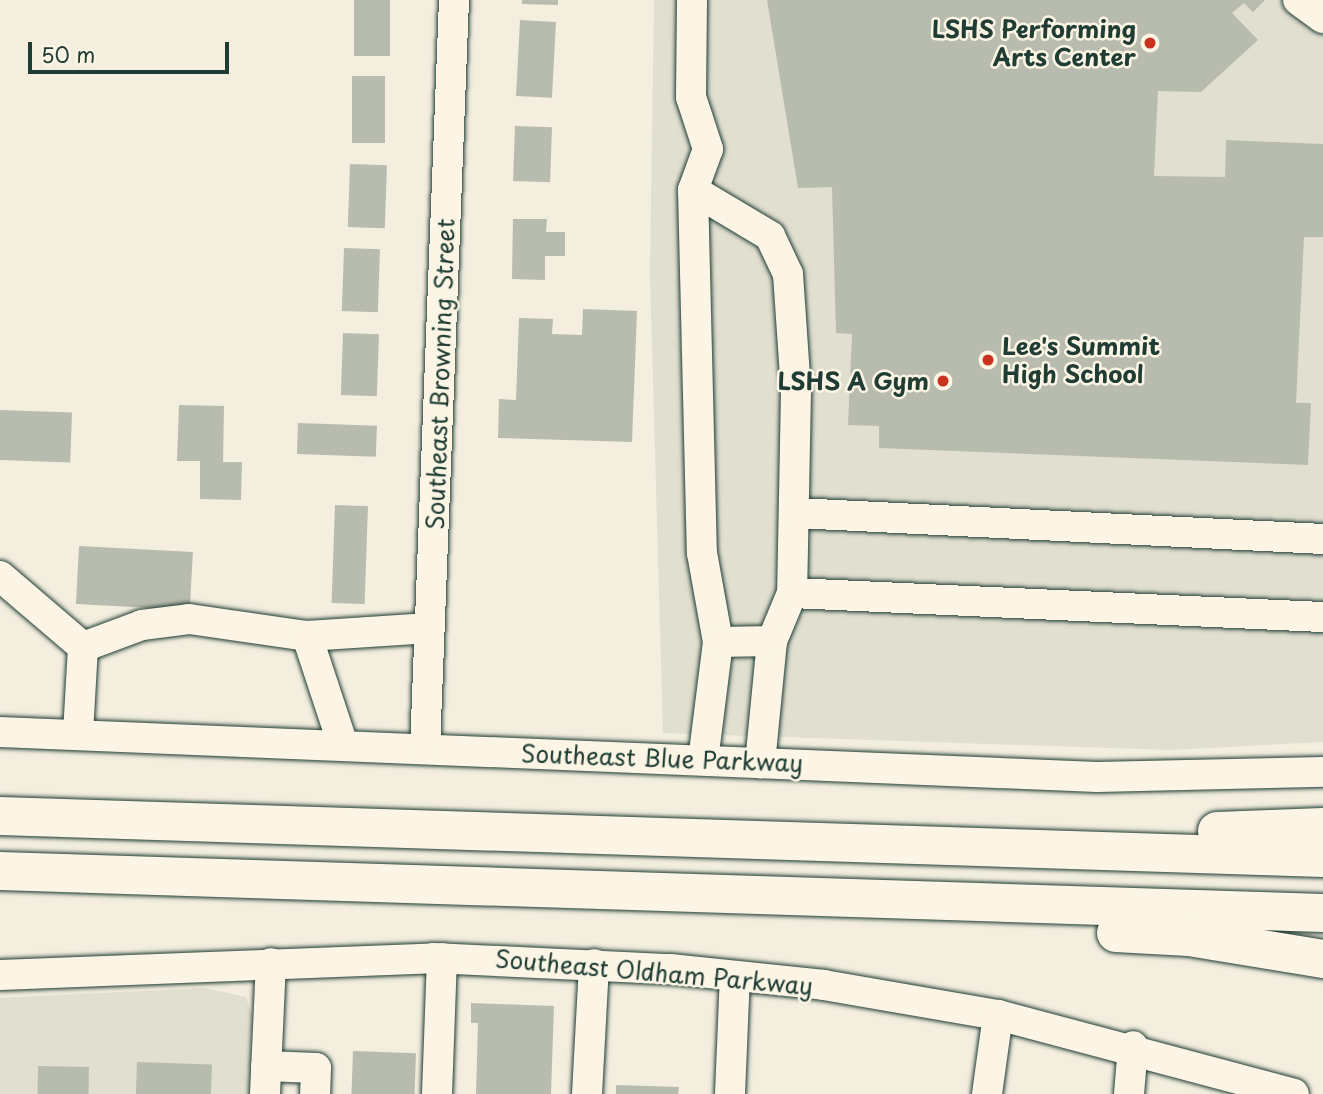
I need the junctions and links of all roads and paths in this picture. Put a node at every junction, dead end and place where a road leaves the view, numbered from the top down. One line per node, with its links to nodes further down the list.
1 (454, 0): 11 (street, Southeast Browning Street)
2 (692, 0): 5 (street)
3 (1298, 0): 4 (street)
4 (1323, 18)
5 (693, 190): 6 (street); 14 (street)
6 (796, 513): 7 (street); 9 (street)
7 (1323, 539)
8 (0, 576): 15 (street)
9 (792, 593): 10 (street); 13 (street)
10 (1323, 617)
11 (430, 628): 12 (street); 19 (street, Southeast Browning Street)
12 (307, 636): 15 (street); 18 (street)
13 (772, 641): 14 (street); 21 (street)
14 (718, 642): 20 (street)
15 (83, 647): 17 (street)
16 (0, 732): 17 (street, Southeast Blue Parkway)
17 (78, 735): 18 (street, Southeast Blue Parkway)
18 (343, 745): 19 (street, Southeast Blue Parkway)
19 (425, 748): 20 (street, Southeast Blue Parkway)
20 (703, 760): 21 (street, Southeast Blue Parkway)
21 (760, 762): 22 (street, Southeast Blue Parkway)
22 (1323, 772)
23 (0, 816): 25 (highway)
24 (1323, 827): 25 (highway)
25 (844, 842): 26 (highway)
26 (1323, 858)
27 (0, 871): 28 (highway)
28 (800, 898): 29 (highway); 31 (highway)
29 (1323, 914)
30 (442, 958): 32 (street, Southeast Oldham Parkway); 33 (street, Southeast Oldham Parkway); 40 (street)
31 (1323, 959)
32 (271, 963): 34 (street, Southeast Oldham Parkway); 38 (street)
33 (594, 964): 35 (street, Southeast Oldham Parkway); 41 (street)
34 (0, 975)
35 (735, 976): 36 (street, Southeast Oldham Parkway); 42 (street)
36 (998, 1015): 37 (street, Southeast Oldham Parkway); 43 (street)
37 (1133, 1046): 44 (street); 45 (street, Southeast Oldham Parkway)
38 (266, 1080): 39 (street)
39 (315, 1094)
40 (437, 1094)
41 (587, 1094)
42 (730, 1094)
43 (986, 1094)
44 (1129, 1094)
45 (1294, 1094)

